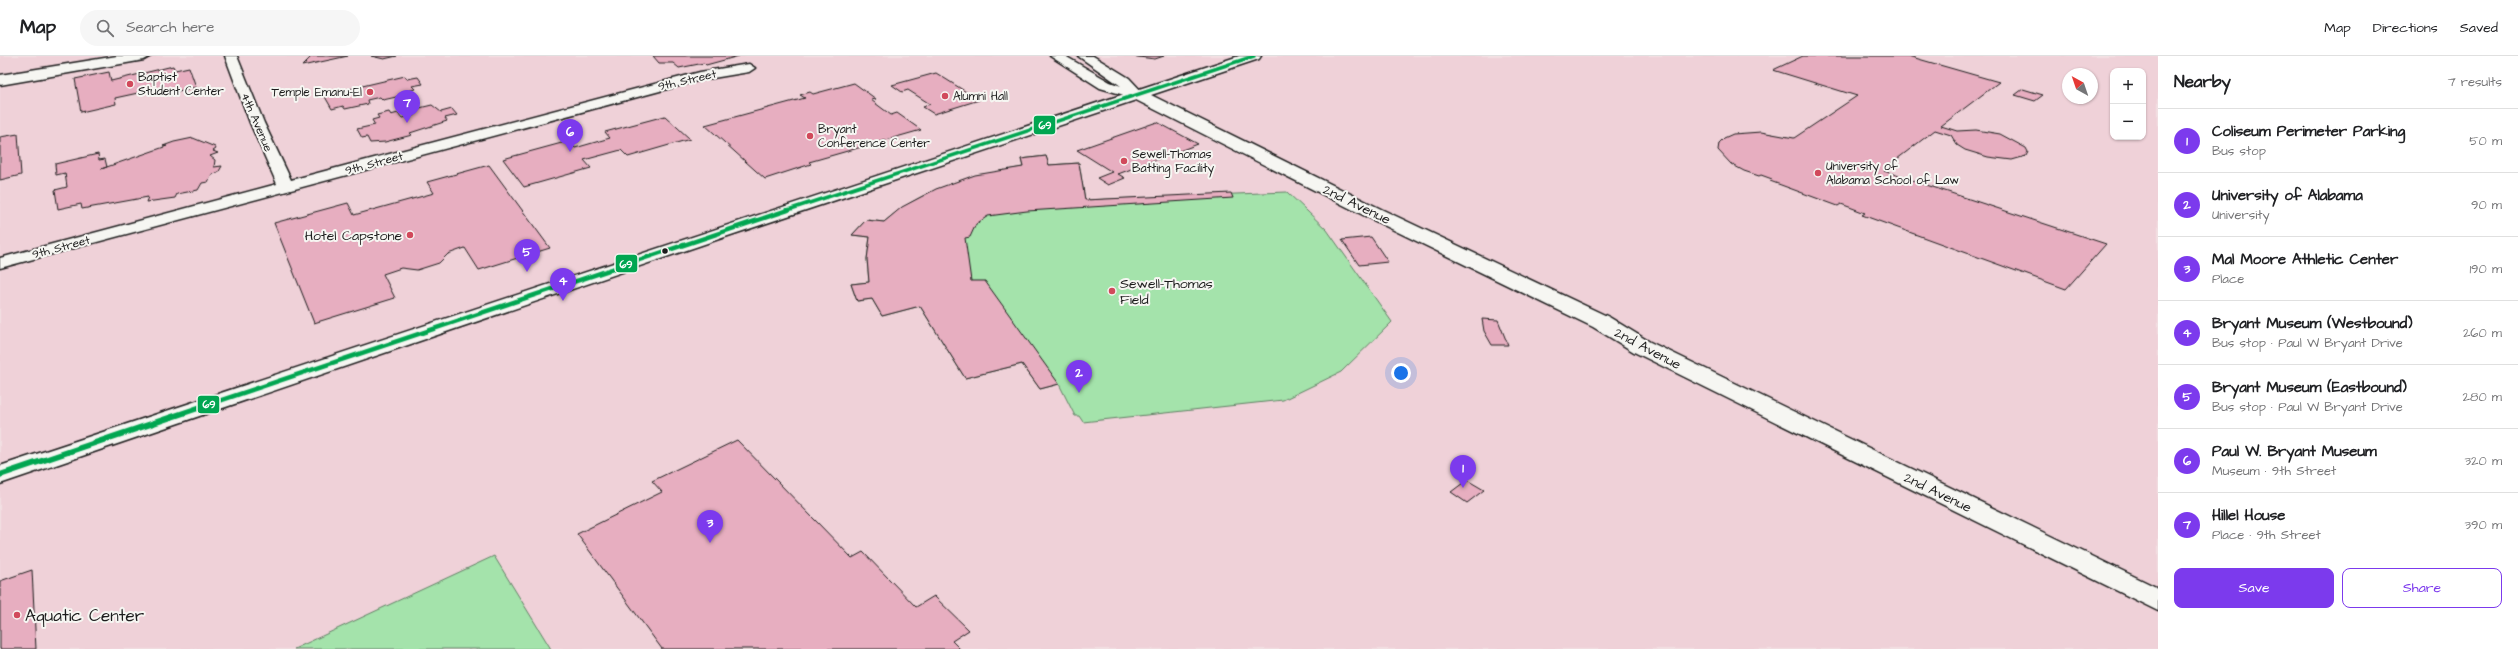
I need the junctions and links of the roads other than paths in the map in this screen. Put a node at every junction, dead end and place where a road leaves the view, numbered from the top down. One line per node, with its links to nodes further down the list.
1 (105, 56): 8 (main road)
2 (144, 56): 9 (main road)
3 (231, 56): 11 (street, 4th Avenue)
4 (1056, 56): 10 (street, 2nd Avenue)
5 (1084, 56): 10 (street, 2nd Avenue)
6 (1254, 56): 10 (main road)
7 (749, 68): 11 (street, 9th Street)
8 (0, 73)
9 (0, 80)
10 (1138, 94): 13 (main road); 14 (main road, 2nd Avenue)
11 (286, 186): 12 (street, 9th Street)
12 (0, 263)
13 (0, 475)
14 (2158, 600)

